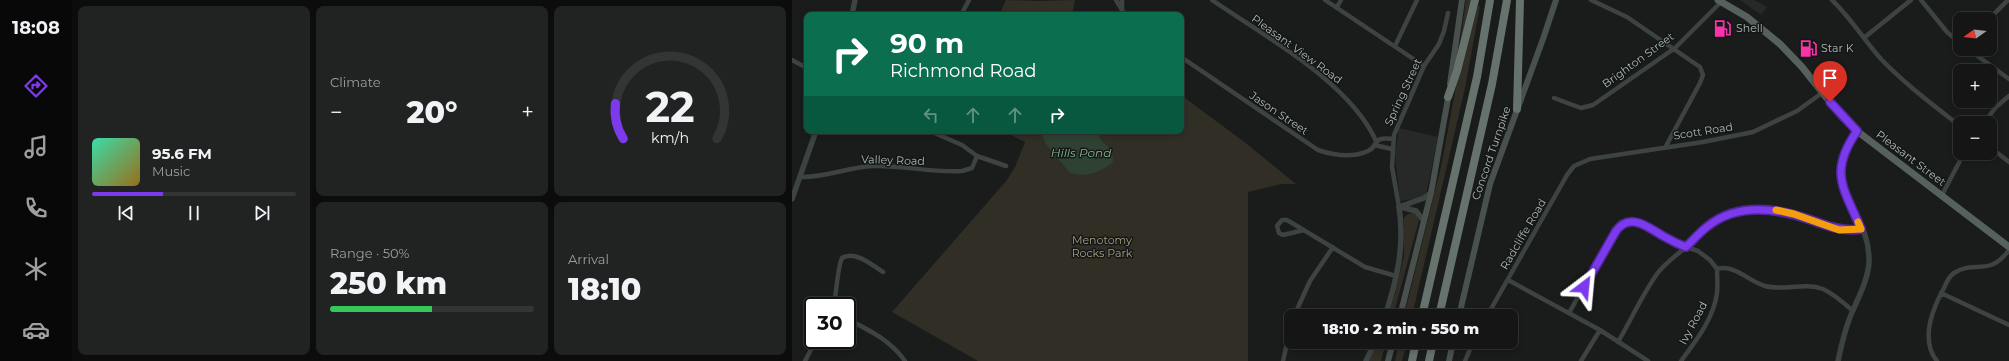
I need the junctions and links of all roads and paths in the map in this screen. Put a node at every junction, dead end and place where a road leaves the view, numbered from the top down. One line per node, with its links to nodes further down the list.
1 (855, 0): 22 (street)
2 (969, 0): 23 (street)
3 (1116, 0): 24 (street)
4 (1122, 0): 25 (street)
5 (1212, 0): 49 (street, Pleasant View Road)
6 (1325, 0): 21 (street)
7 (1341, 0): 21 (street)
8 (1417, 0): 30 (street)
9 (1462, 0): 40 (main road)
10 (1475, 0): 40 (highway)
11 (1490, 0): 78 (highway)
12 (1507, 0): 79 (highway, Concord Turnpike)
13 (1520, 0): 42 (highway)
14 (1556, 0): 42 (main road, Concord Turnpike)
15 (1591, 0): 31 (street)
16 (1832, 0): 29 (street)
17 (1911, 0): 29 (street)
18 (1921, 0): 28 (street)
19 (2008, 0): 26 (street)
20 (1721, 1): 31 (street, Brighton Street); 38 (main road, Pleasant Street)
21 (1337, 7): 30 (street)
22 (853, 12)
23 (963, 12)
24 (1123, 12)
25 (1124, 12)
26 (1996, 12)
27 (1448, 13): 36 (street, Spring Street)
28 (1953, 36)
29 (1865, 37): 44 (street)
30 (1394, 46): 36 (street)
31 (1675, 48): 41 (street, Brighton Street); 50 (street)
32 (1978, 56): 37 (street)
33 (1184, 59): 49 (street, Jason Street)
34 (792, 60): 35 (street)
35 (804, 66)
36 (1424, 66): 48 (street, Spring Street)
37 (2009, 79)
38 (1822, 93): 45 (main road, Pleasant Street); 50 (street, Scott Road)
39 (2009, 96): 43 (street)
40 (1448, 98): 59 (main road)
41 (1554, 98)
42 (1517, 109): 80 (main road, Concord Turnpike)
43 (1989, 116)
44 (1953, 120)
45 (1857, 131): 60 (main road, Pleasant Street); 64 (street)
46 (815, 134): 58 (street)
47 (937, 134): 53 (street)
48 (1394, 139): 49 (street, Jason Street); 51 (street, Spring Street)
49 (1375, 143): 51 (street)
50 (1666, 146): 56 (street, Scott Road)
51 (1392, 149): 62 (street, Spring Street)
52 (1997, 153): 55 (street)
53 (977, 156): 57 (street); 58 (street, Valley Road)
54 (1960, 160): 60 (street)
55 (2009, 162)
56 (1578, 164): 72 (street, Radcliffe Road)
57 (1006, 166)
58 (800, 176): 61 (street)
59 (1431, 193): 62 (street); 63 (main road)
60 (1942, 195): 68 (main road, Pleasant Street)
61 (792, 199)
62 (1399, 207): 63 (street); 71 (street, Spring Street)
63 (1424, 221): 77 (main road)
64 (1861, 229): 66 (street); 82 (street)
65 (1304, 230): 65 (street); 67 (street)
66 (1686, 247): 69 (street); 83 (street); 87 (street)
67 (1333, 248): 71 (street); 75 (street)
68 (2009, 249): 73 (street)
69 (1717, 269): 82 (street); 107 (street, Ivy Road)
70 (883, 272): 74 (street)
71 (1396, 276): 76 (street, Spring Street)
72 (1508, 280): 81 (street, Radcliffe Road); 83 (street)
73 (1941, 293): 85 (street); 109 (street)
74 (836, 297)
75 (1297, 309)
76 (1387, 309)
77 (1402, 309)
78 (1424, 309)
79 (1441, 309)
80 (1461, 309)
81 (1491, 309)
82 (1853, 311): 108 (street)
83 (1569, 313): 86 (street)
84 (856, 323): 97 (street)
85 (2009, 325)
86 (1600, 330): 87 (street); 105 (street)
87 (1618, 342): 106 (street)
88 (811, 349): 96 (street)
89 (1285, 349): 98 (street)
90 (1372, 349): 99 (street)
91 (1391, 349): 100 (main road)
92 (1415, 349): 101 (highway)
93 (1432, 349): 102 (highway)
94 (1452, 349): 103 (main road)
95 (1470, 349): 104 (street)
96 (805, 361)
97 (905, 361)
98 (1282, 361)
99 (1366, 361)
100 (1388, 361)
101 (1412, 361)
102 (1429, 361)
103 (1449, 361)
104 (1465, 361)
105 (1581, 361)
106 (1648, 361)
107 (1681, 361)
108 (1838, 361)
109 (1937, 361)

